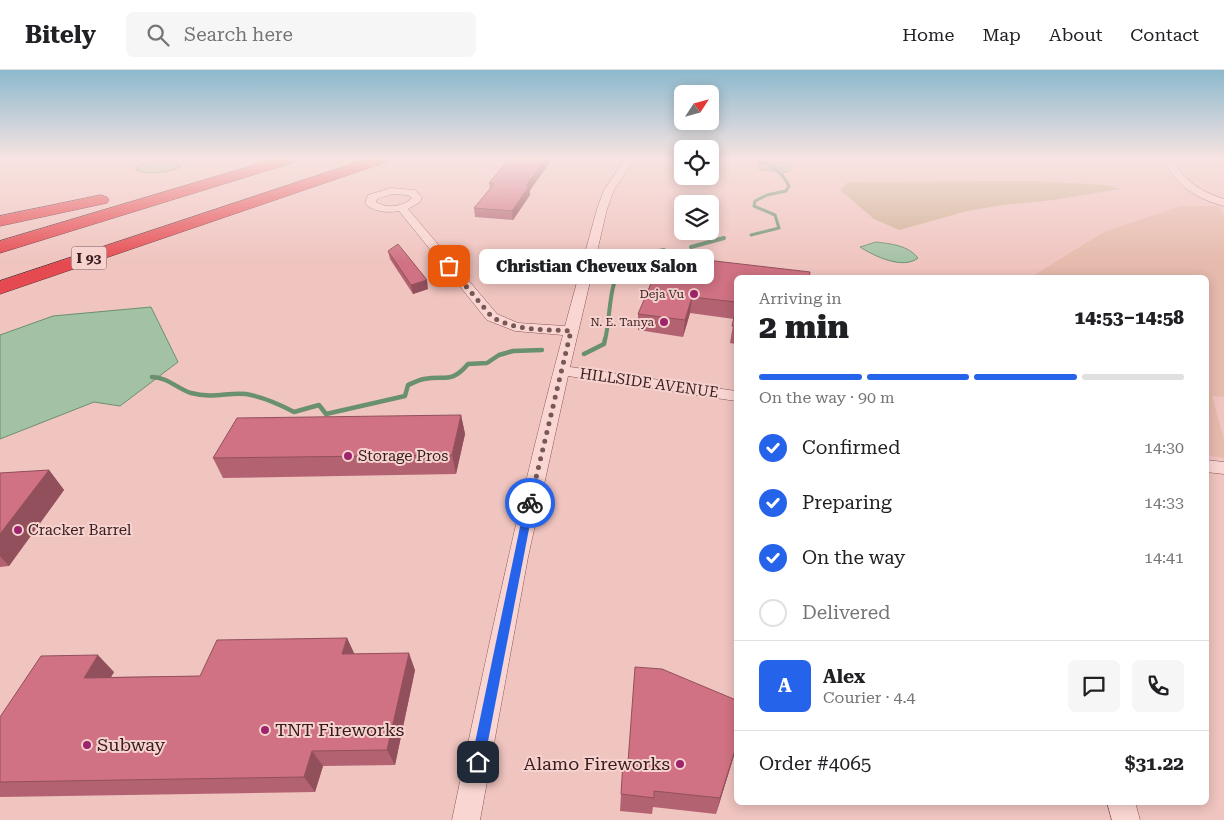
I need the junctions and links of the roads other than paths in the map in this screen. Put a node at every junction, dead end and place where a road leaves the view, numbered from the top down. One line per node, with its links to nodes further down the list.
1 (134, 193): 8 (highway)
2 (178, 193): 10 (highway, I 93)
3 (281, 193): 9 (highway, I 93)
4 (608, 193): 13 (street)
5 (1200, 193): 6 (street)
6 (1224, 203)
7 (401, 207): 13 (street)
8 (0, 221)
9 (178, 228): 11 (highway, I 93); 12 (highway)
10 (0, 247)
11 (0, 288)
12 (0, 296)
13 (571, 331): 14 (street)
14 (561, 370): 15 (street, HILLSIDE AVENUE); 19 (street)
15 (734, 396)
16 (1209, 466): 17 (street)
17 (1224, 468)
18 (1122, 805): 20 (street)
19 (466, 820)
20 (1126, 820)

